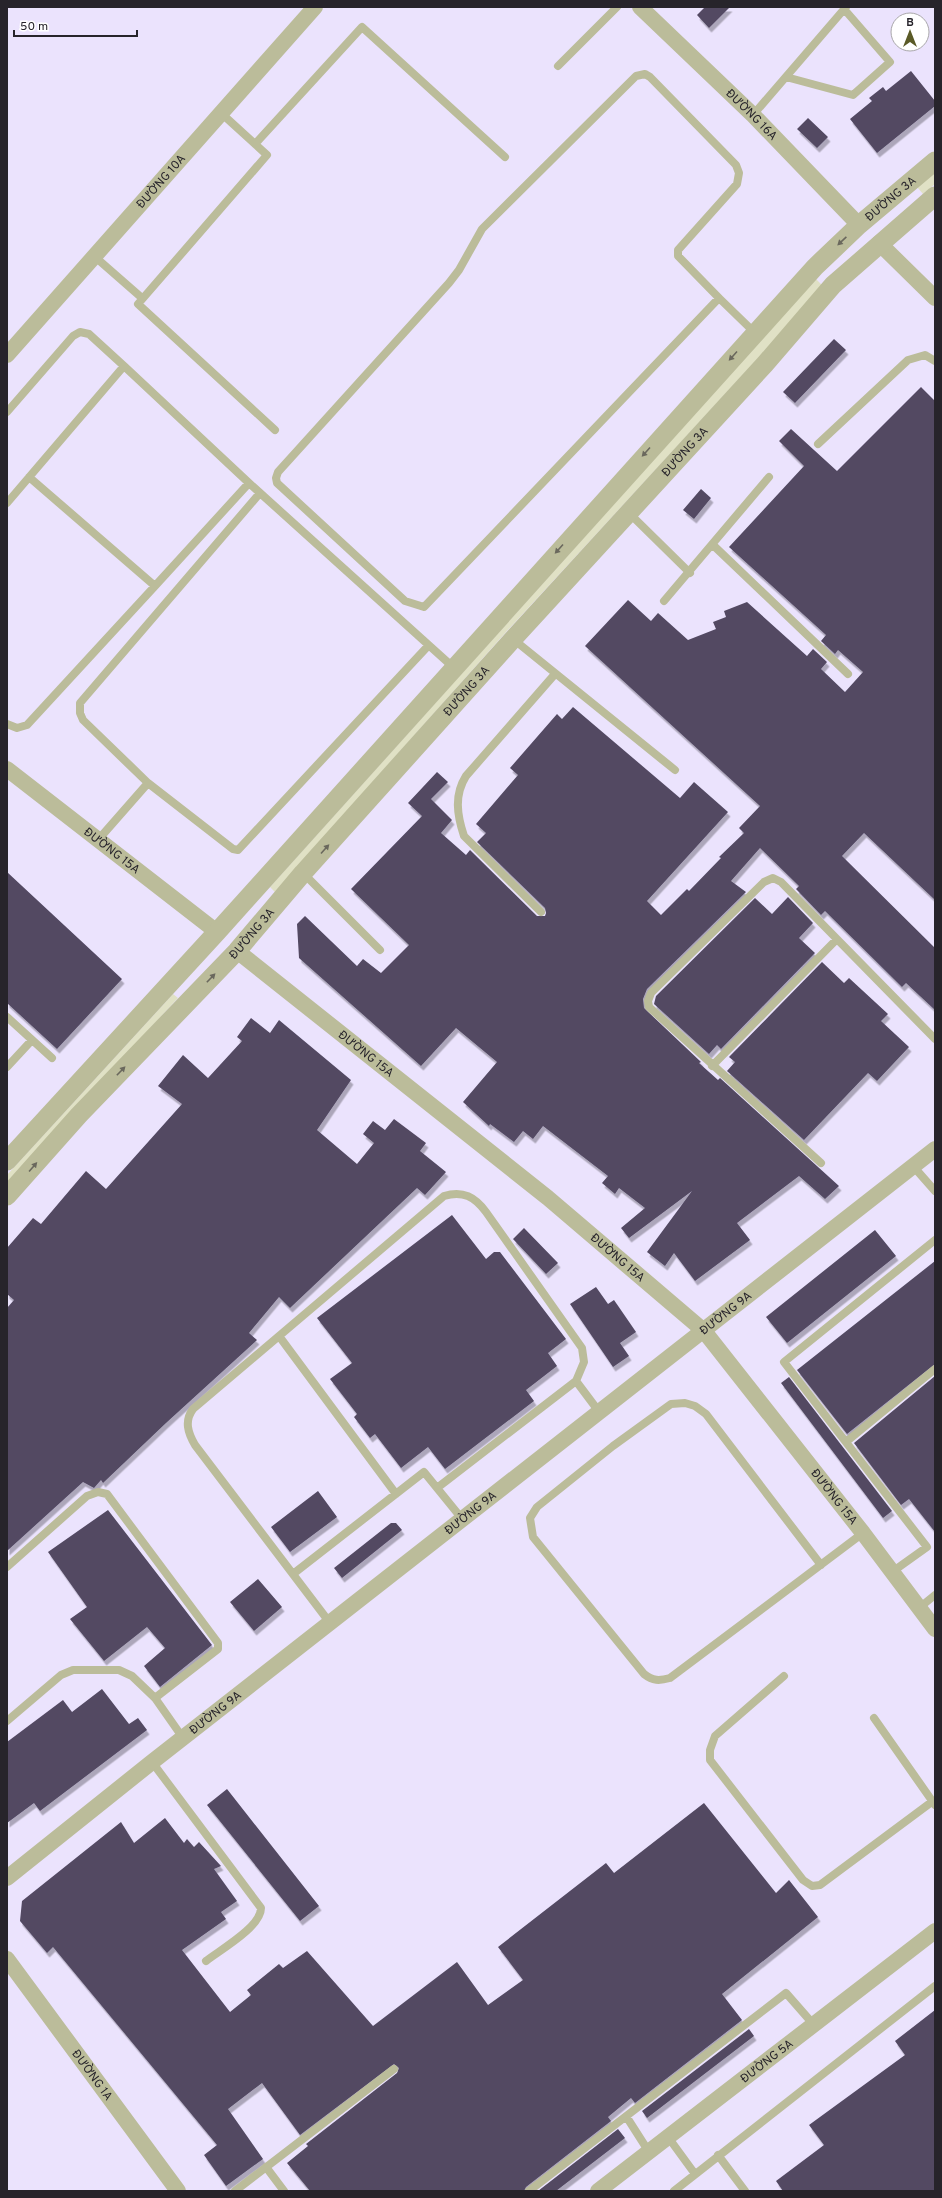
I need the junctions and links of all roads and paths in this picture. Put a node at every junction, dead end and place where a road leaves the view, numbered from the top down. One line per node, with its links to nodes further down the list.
1 (315, 7): 7 (street, ĐƯỜNG 10A)
2 (617, 7): 5 (lane)
3 (640, 7): 8 (street, ĐƯỜNG 16A)
4 (845, 8): 6 (lane); 6 (lane)
5 (558, 66)
6 (786, 76): 8 (lane)
7 (221, 113): 9 (lane); 15 (street, ĐƯỜNG 10A)
8 (754, 115): 13 (street, ĐƯỜNG 16A)
9 (255, 144): 10 (lane); 16 (lane)
10 (505, 157)
11 (935, 161): 13 (street, ĐƯỜNG 3A)
12 (935, 196): 14 (street, ĐƯỜNG 3A)
13 (860, 225): 14 (street); 19 (street, ĐƯỜNG 3A, one-way to 19)
14 (879, 243): 18 (street); 31 (street, ĐƯỜNG 3A)
15 (94, 256): 16 (lane); 20 (street, ĐƯỜNG 10A)
16 (142, 298): 24 (lane)
17 (719, 298): 17 (lane); 19 (lane)
18 (935, 298)
19 (754, 332): 38 (street, ĐƯỜNG 3A, one-way to 38)
20 (7, 355)
21 (935, 361): 25 (lane)
22 (124, 366): 23 (lane); 26 (lane); 28 (lane)
23 (7, 412)
24 (275, 430)
25 (818, 444)
26 (29, 477): 30 (lane); 34 (lane)
27 (769, 477): 32 (lane)
28 (249, 483): 29 (lane); 34 (lane)
29 (260, 493): 37 (lane); 44 (lane)
30 (7, 503)
31 (628, 513): 33 (lane); 36 (street, ĐƯỜNG 3A)
32 (713, 545): 33 (lane); 40 (lane)
33 (690, 572): 35 (lane)
34 (155, 586): 41 (lane)
35 (664, 601)
36 (513, 639): 39 (lane); 46 (street, ĐƯỜNG 3A, one-way to 36)
37 (428, 646): 38 (lane); 44 (lane)
38 (453, 667): 48 (street, ĐƯỜNG 3A)
39 (555, 674): 43 (lane); 47 (lane)
40 (848, 674)
41 (7, 724)
42 (7, 769): 45 (street, ĐƯỜNG 15A)
43 (675, 770)
44 (148, 783): 45 (lane)
45 (98, 840): 48 (street, ĐƯỜNG 15A)
46 (303, 873): 50 (lane); 51 (street, ĐƯỜNG 3A)
47 (541, 912)
48 (217, 932): 51 (street); 59 (street, ĐƯỜNG 3A)
49 (836, 939): 53 (lane); 56 (lane); 56 (lane)
50 (380, 950)
51 (237, 951): 63 (street, ĐƯỜNG 3A, one-way to 51); 65 (street, ĐƯỜNG 15A)
52 (7, 1017): 54 (lane)
53 (935, 1039)
54 (32, 1040): 55 (lane); 57 (lane)
55 (52, 1058)
56 (712, 1066): 60 (lane)
57 (7, 1067)
58 (935, 1149): 61 (street, ĐƯỜNG 9A)
59 (7, 1161)
60 (821, 1163)
61 (913, 1166): 62 (lane); 65 (street, ĐƯỜNG 9A)
62 (935, 1191)
63 (7, 1196)
64 (935, 1240): 70 (lane)
65 (704, 1331): 69 (street, ĐƯỜNG 9A); 74 (street, ĐƯỜNG 15A)
66 (279, 1336): 68 (lane); 72 (lane); 78 (lane)
67 (935, 1369): 70 (lane)
68 (576, 1381): 69 (lane); 71 (lane)
69 (600, 1413): 73 (street, ĐƯỜNG 9A)
70 (846, 1442): 77 (lane)
71 (437, 1488): 72 (lane); 73 (lane)
72 (396, 1494): 78 (lane)
73 (463, 1520): 81 (street, ĐƯỜNG 9A)
74 (863, 1533): 75 (lane); 77 (street, ĐƯỜNG 15A)
75 (821, 1565): 75 (lane)
76 (7, 1566): 84 (lane)
77 (892, 1572): 80 (street, ĐƯỜNG 15A)
78 (293, 1574): 81 (lane)
79 (935, 1595): 80 (lane)
80 (919, 1608): 82 (street, ĐƯỜNG 15A)
81 (330, 1623): 87 (street, ĐƯỜNG 9A)
82 (935, 1629)
83 (784, 1676): 89 (lane)
84 (155, 1698): 86 (lane); 87 (lane)
85 (874, 1718): 89 (lane)
86 (7, 1721)
87 (183, 1738): 88 (street, ĐƯỜNG 9A)
88 (152, 1762): 90 (street, ĐƯỜNG 9A); 93 (lane)
89 (934, 1803)
90 (7, 1878)
91 (935, 1931): 95 (street, ĐƯỜNG 5A)
92 (7, 1959): 104 (street, ĐƯỜNG 1A)
93 (206, 1961)
94 (935, 1986): 100 (lane)
95 (814, 2025): 97 (lane); 98 (street, ĐƯỜNG 5A)
96 (394, 2069): 101 (lane)
97 (626, 2116): 99 (lane); 107 (lane)
98 (668, 2137): 99 (street, ĐƯỜNG 5A); 102 (lane)
99 (649, 2152): 108 (street, ĐƯỜNG 5A)
100 (718, 2156): 102 (lane); 109 (lane)
101 (266, 2167): 105 (lane); 106 (lane)
102 (695, 2174): 103 (lane)
103 (676, 2190)
104 (178, 2191)
105 (235, 2191)
106 (284, 2191)
107 (529, 2191)
108 (598, 2191)
109 (745, 2191)

